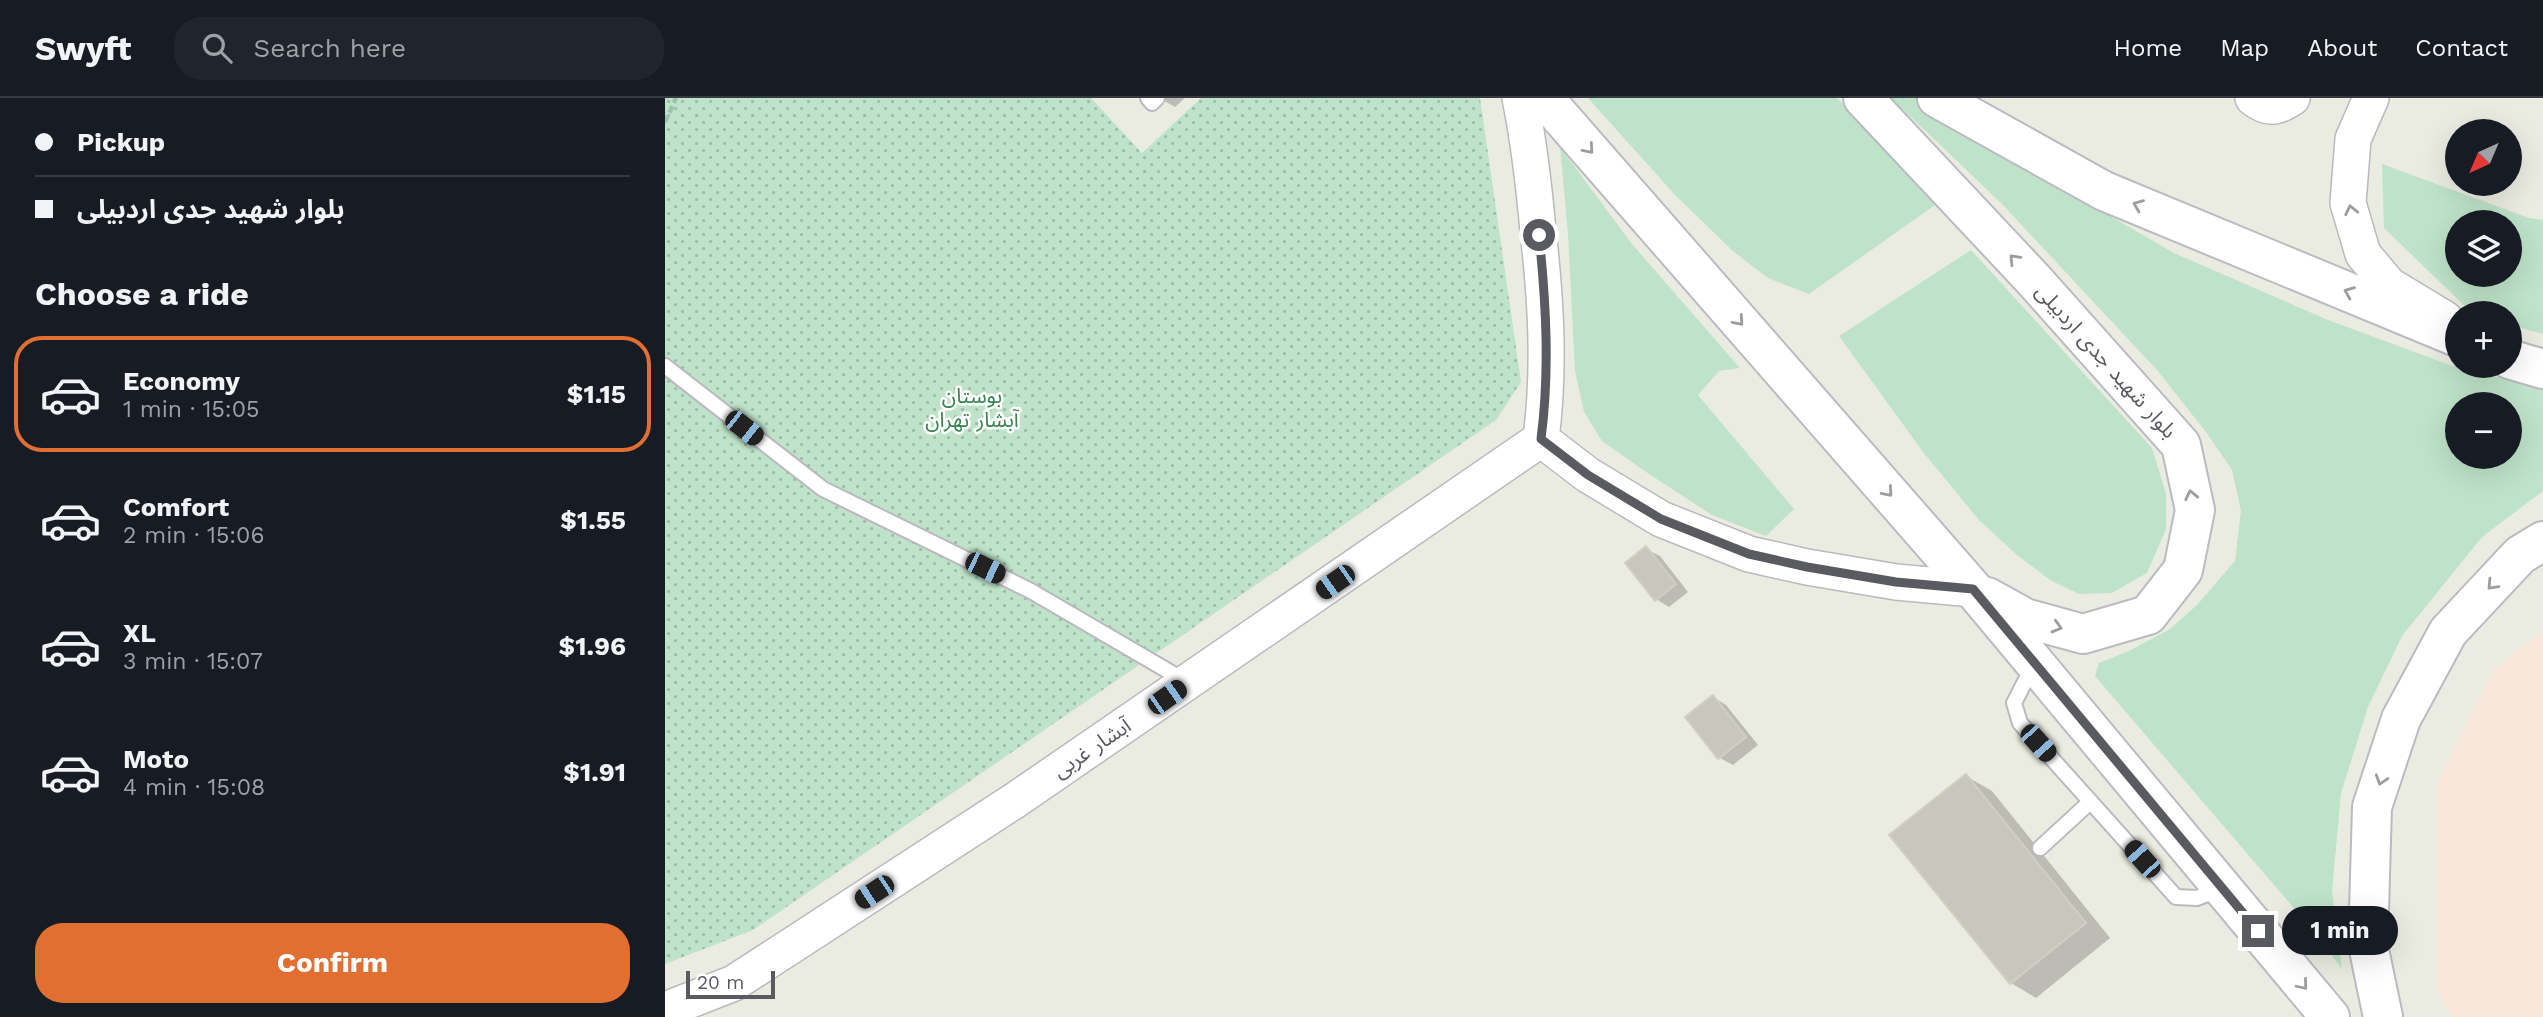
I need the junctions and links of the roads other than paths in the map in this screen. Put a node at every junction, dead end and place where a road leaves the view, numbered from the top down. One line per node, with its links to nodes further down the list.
1 (1148, 98): 2 (lane)
2 (1157, 98)
3 (1520, 98): 15 (street)
4 (1544, 98): 17 (main road, بلوار شهید جدی اردبیلی, one-way to 17)
5 (1863, 98): 17 (main road, بلوار شهید جدی اردبیلی, one-way to 5)
6 (1937, 98): 11 (main road, one-way to 6)
7 (2253, 98): 8 (street)
8 (2292, 98)
9 (2371, 98): 10 (street, one-way to 9)
10 (2445, 320)
11 (2445, 332)
12 (2522, 363): 14 (main road)
13 (665, 366): 19 (lane)
14 (2543, 369)
15 (1541, 439): 17 (street); 19 (street, آبشار غربی)
16 (2543, 541): 25 (main road, one-way to 25)
17 (1973, 589): 18 (main road, بلوار شهید جدی اردبیلی)
18 (2034, 663): 20 (lane); 22 (main road, بلوار شهید جدی اردبیلی)
19 (1189, 682): 23 (street, آبشار غربی)
20 (2091, 802): 21 (lane); 22 (lane)
21 (2040, 848)
22 (2223, 888): 24 (main road, بلوار شهید جدی اردبیلی, one-way to 24)
23 (665, 1010)
24 (2330, 1017)
25 (2383, 1017)

